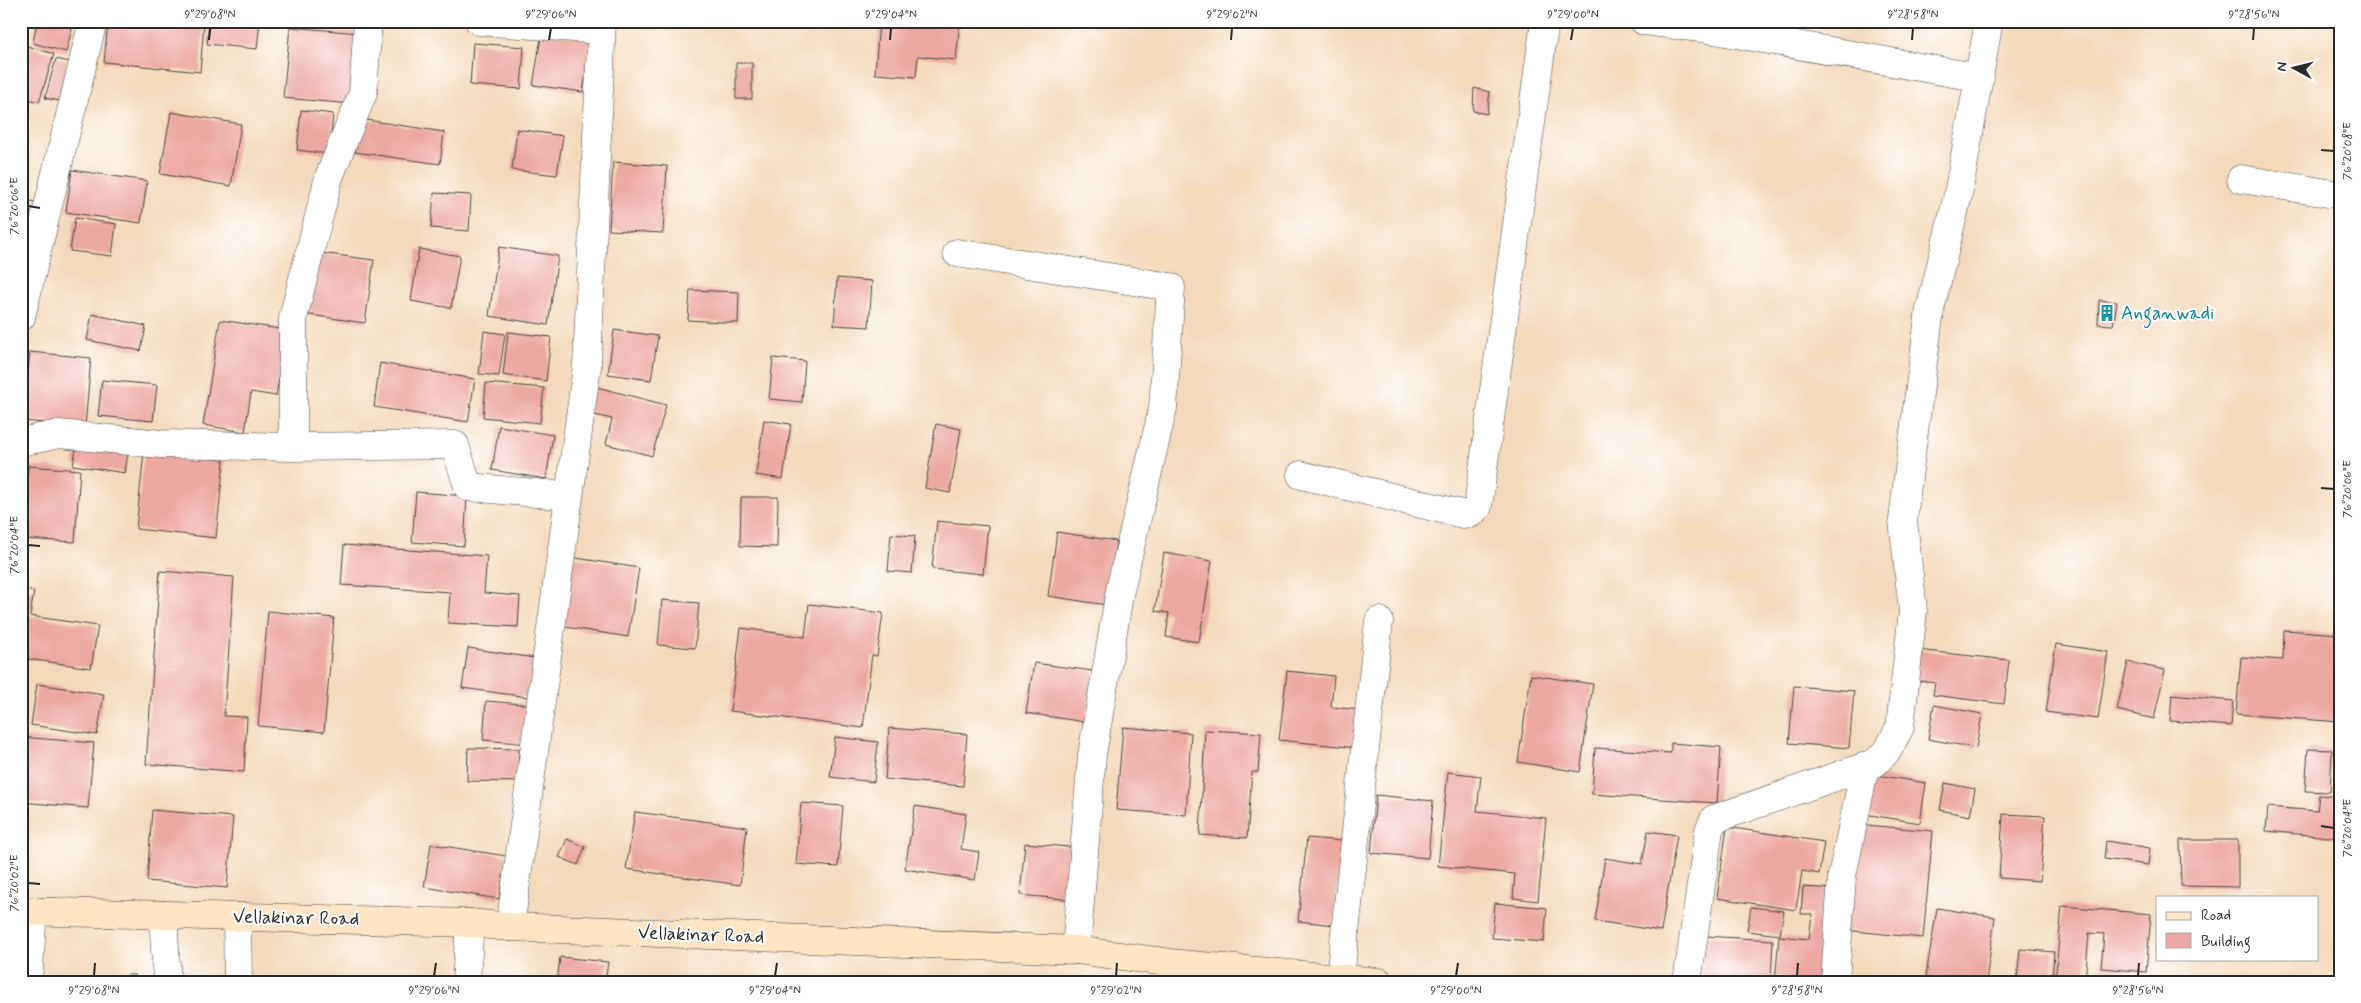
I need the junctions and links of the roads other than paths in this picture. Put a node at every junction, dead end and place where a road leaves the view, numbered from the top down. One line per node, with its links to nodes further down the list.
1 (93, 21): 12 (street)
2 (368, 21): 14 (street)
3 (479, 21): 7 (street)
4 (1545, 21): 15 (street)
5 (1644, 21): 8 (street)
6 (1989, 21): 8 (street)
7 (601, 26): 16 (street)
8 (1980, 78): 18 (street)
9 (2241, 179): 10 (street)
10 (2340, 195)
11 (957, 254): 24 (street)
12 (21, 318)
13 (21, 442): 14 (street)
14 (293, 447): 16 (street)
15 (1301, 475)
16 (569, 496): 23 (street)
17 (1379, 621): 26 (street)
18 (1865, 767): 32 (street); 33 (street)
19 (27, 911): 20 (main road, Vellakinar Road); 27 (street)
20 (163, 915): 21 (main road, Vellakinar Road); 28 (street)
21 (237, 917): 22 (main road, Vellakinar Road); 29 (street)
22 (470, 923): 23 (main road, Vellakinar Road); 30 (street)
23 (510, 927): 24 (main road, Vellakinar Road)
24 (1076, 950): 25 (main road, Vellakinar Road)
25 (1179, 973): 26 (main road, Vellakinar Road)
26 (1340, 978): 31 (main road, Vellakinar Road)
27 (28, 982)
28 (167, 982)
29 (238, 982)
30 (466, 982)
31 (1378, 982)
32 (1688, 982)
33 (1835, 982)

